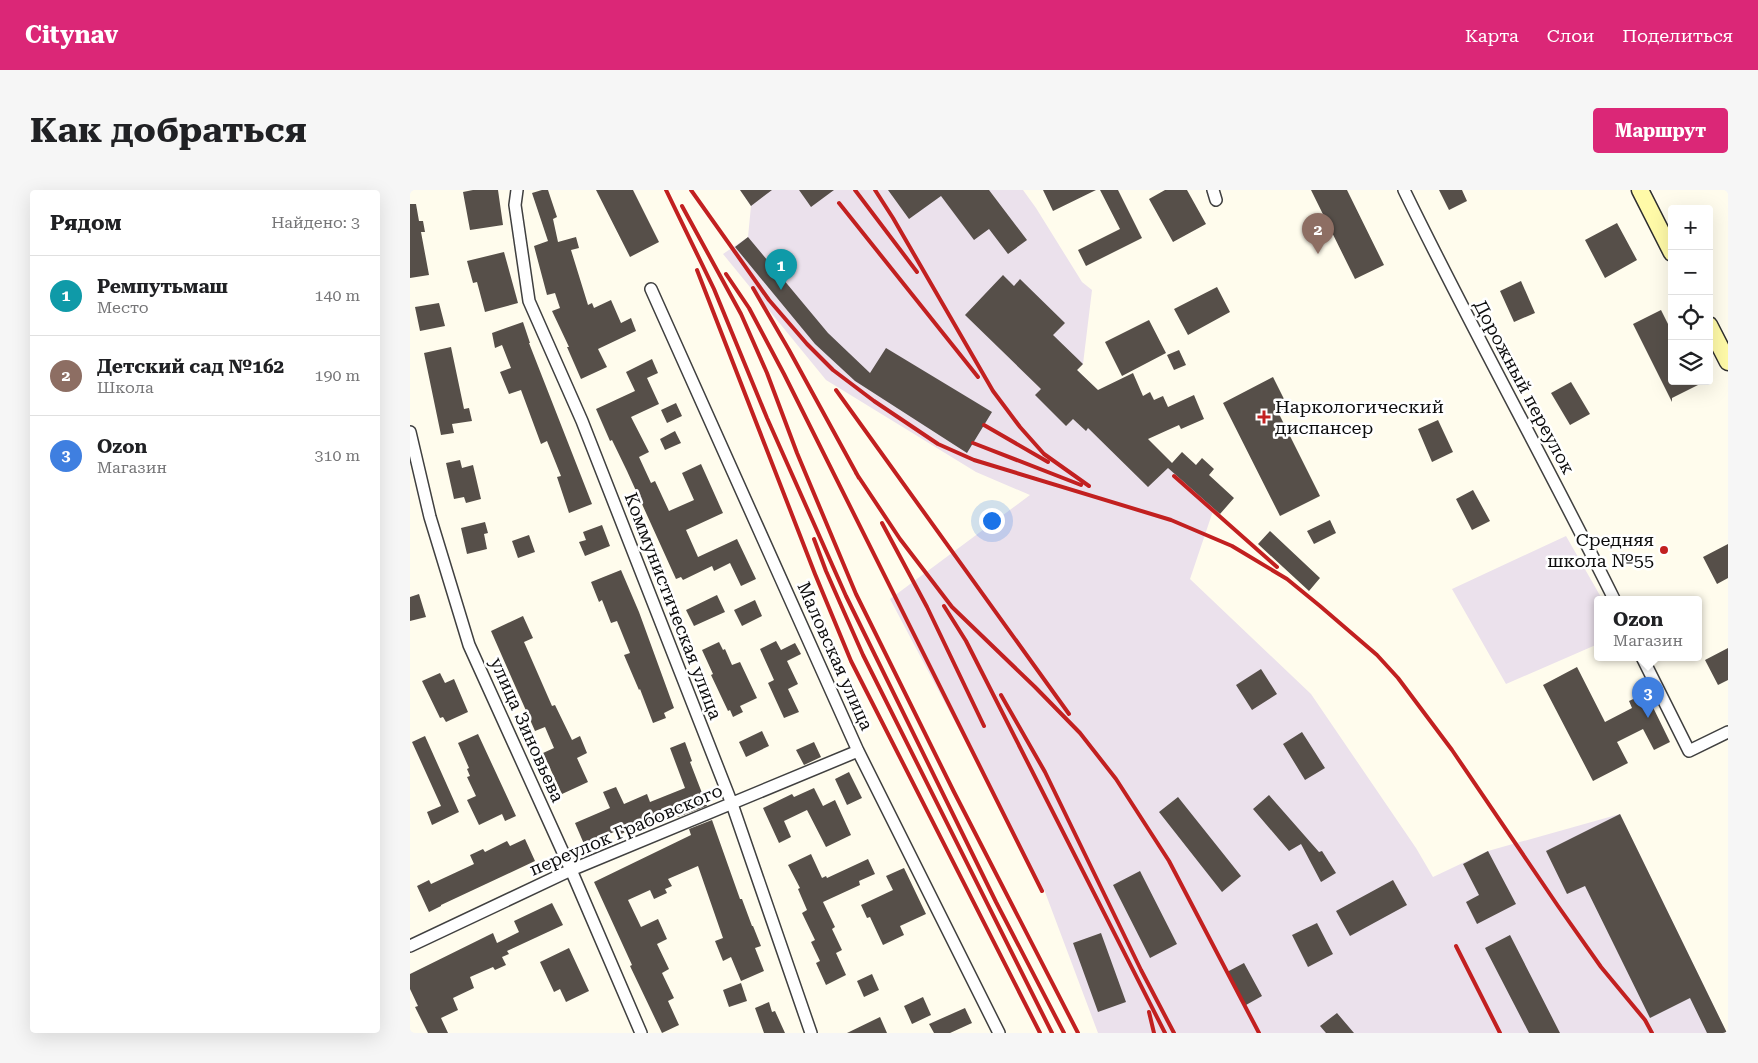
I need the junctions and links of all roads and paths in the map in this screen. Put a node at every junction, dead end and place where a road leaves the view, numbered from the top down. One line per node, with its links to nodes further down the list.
1 (517, 190): 13 (street, Коммунистическая улица)
2 (1404, 190): 9 (street, Дорожный переулок)
3 (1640, 190): 4 (street)
4 (1671, 250)
5 (651, 289): 12 (street, Маловская улица)
6 (1713, 333): 7 (street)
7 (1728, 362)
8 (410, 432): 14 (street, улица Зиновьева)
9 (1613, 596)
10 (1644, 661): 11 (street)
11 (1728, 732)
12 (858, 751): 13 (street, переулок Грабовского); 18 (street, Маловская улица)
13 (732, 804): 14 (street, переулок Грабовского); 17 (street, Коммунистическая улица)
14 (571, 870): 15 (street, переулок Грабовского); 16 (street, улица Зиновьева)
15 (410, 946)
16 (641, 1033)
17 (811, 1033)
18 (999, 1033)

